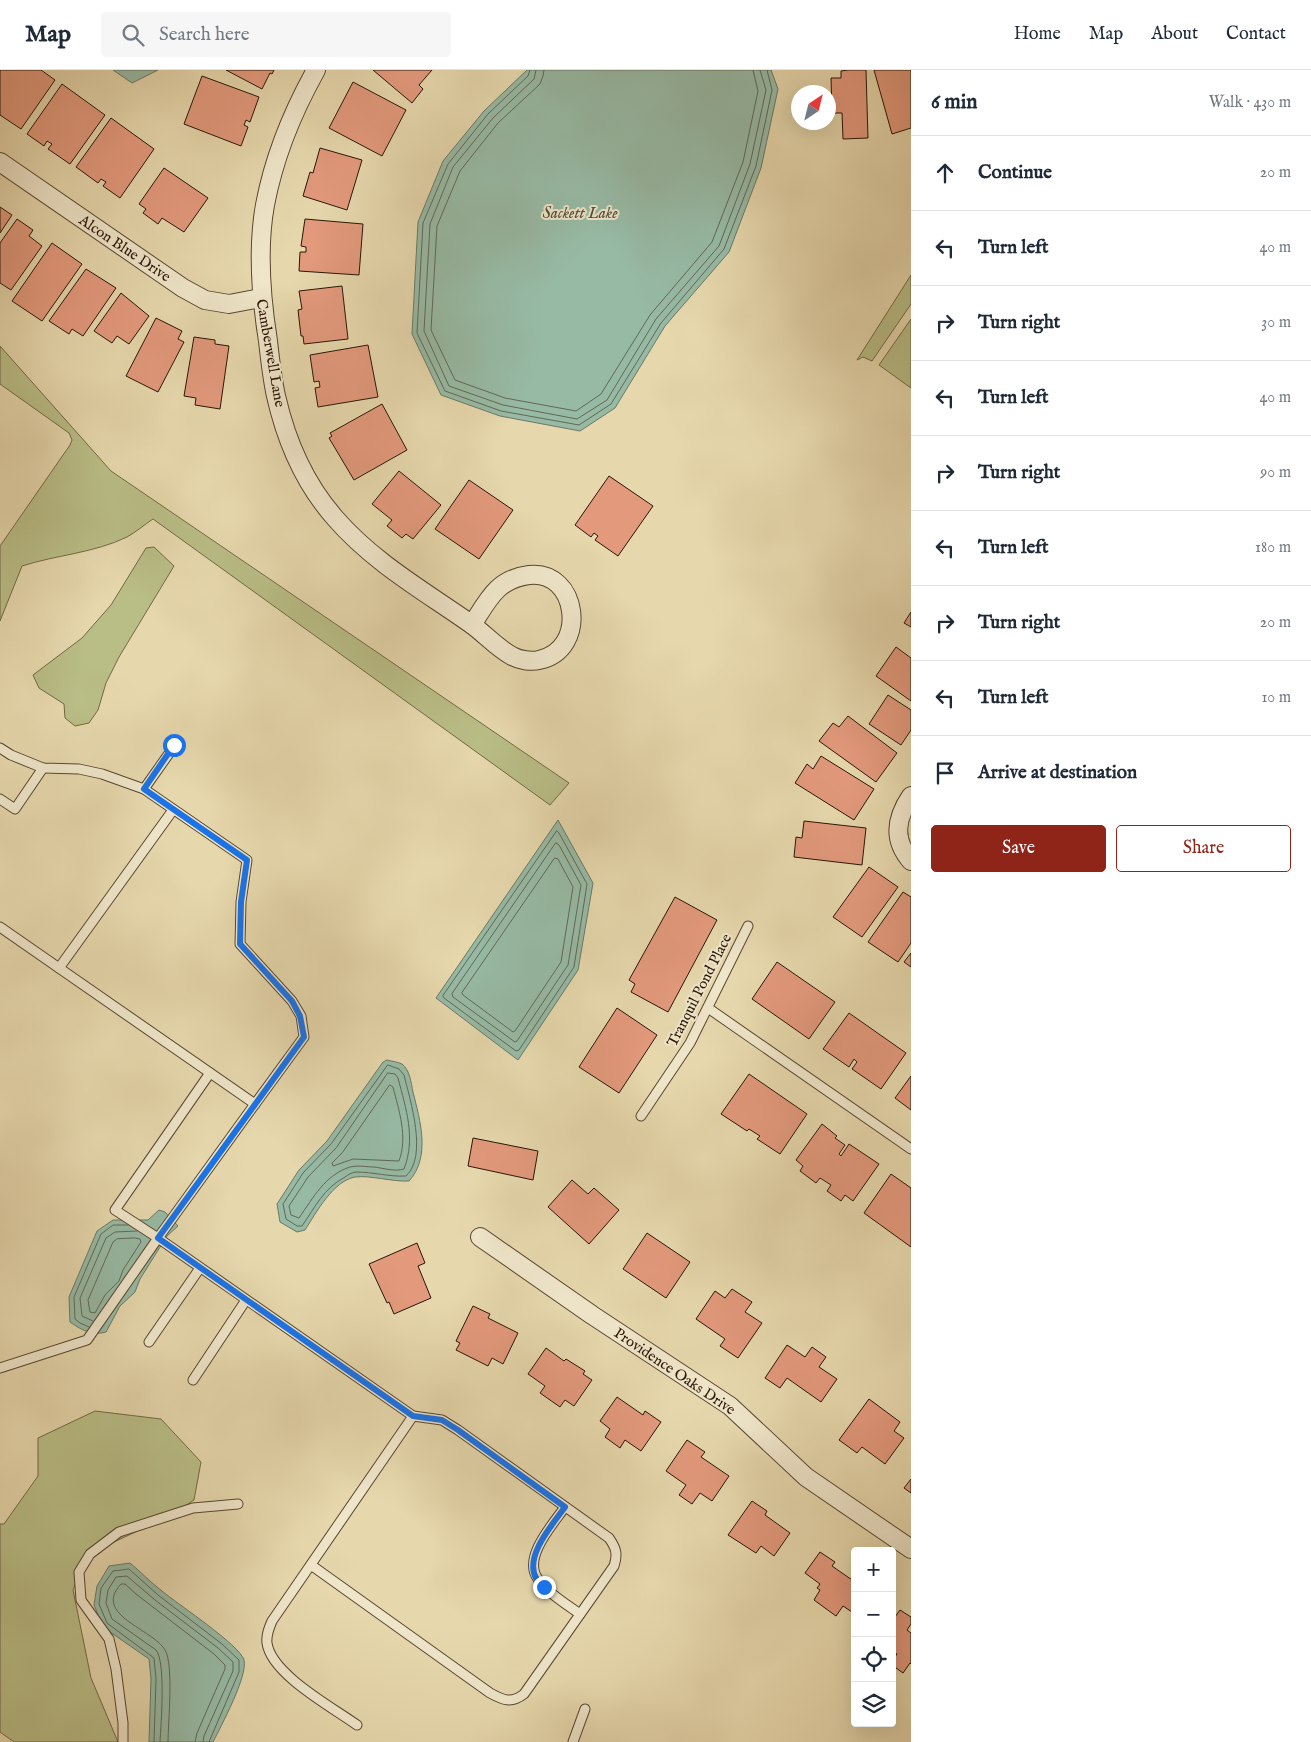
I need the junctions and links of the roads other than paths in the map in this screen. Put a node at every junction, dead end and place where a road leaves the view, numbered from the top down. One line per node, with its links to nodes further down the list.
1 (316, 70): 3 (street, Camberwell Lane)
2 (0, 162): 3 (street, Alcon Blue Drive)
3 (261, 298): 4 (street, Camberwell Lane)
4 (472, 625): 4 (street, Camberwell Lane)
5 (174, 745): 8 (lane)
6 (0, 748): 7 (lane)
7 (43, 768): 8 (lane); 10 (lane)
8 (144, 789): 11 (lane)
9 (911, 796): 12 (street)
10 (0, 799)
11 (174, 810): 15 (lane); 18 (lane)
12 (911, 861)
13 (748, 926): 16 (lane, Tranquil Pond Place)
14 (0, 927): 15 (lane)
15 (59, 968): 17 (lane)
16 (708, 1008): 19 (lane, Tranquil Pond Place); 20 (lane)
17 (210, 1073): 18 (lane); 22 (lane)
18 (255, 1104): 22 (lane)
19 (641, 1116)
20 (911, 1149)
21 (480, 1237): 31 (street, Providence Oaks Drive)
22 (158, 1238): 23 (lane); 26 (lane)
23 (200, 1268): 24 (lane); 25 (lane)
24 (246, 1300): 27 (lane); 28 (lane)
25 (148, 1342)
26 (0, 1368)
27 (193, 1380)
28 (413, 1416): 30 (lane); 32 (lane)
29 (238, 1504): 36 (lane)
30 (565, 1507): 33 (lane); 33 (lane)
31 (911, 1549)
32 (311, 1565): 33 (lane); 35 (lane)
33 (580, 1614)
34 (585, 1709): 37 (lane)
35 (356, 1725)
36 (122, 1742)
37 (573, 1742)

